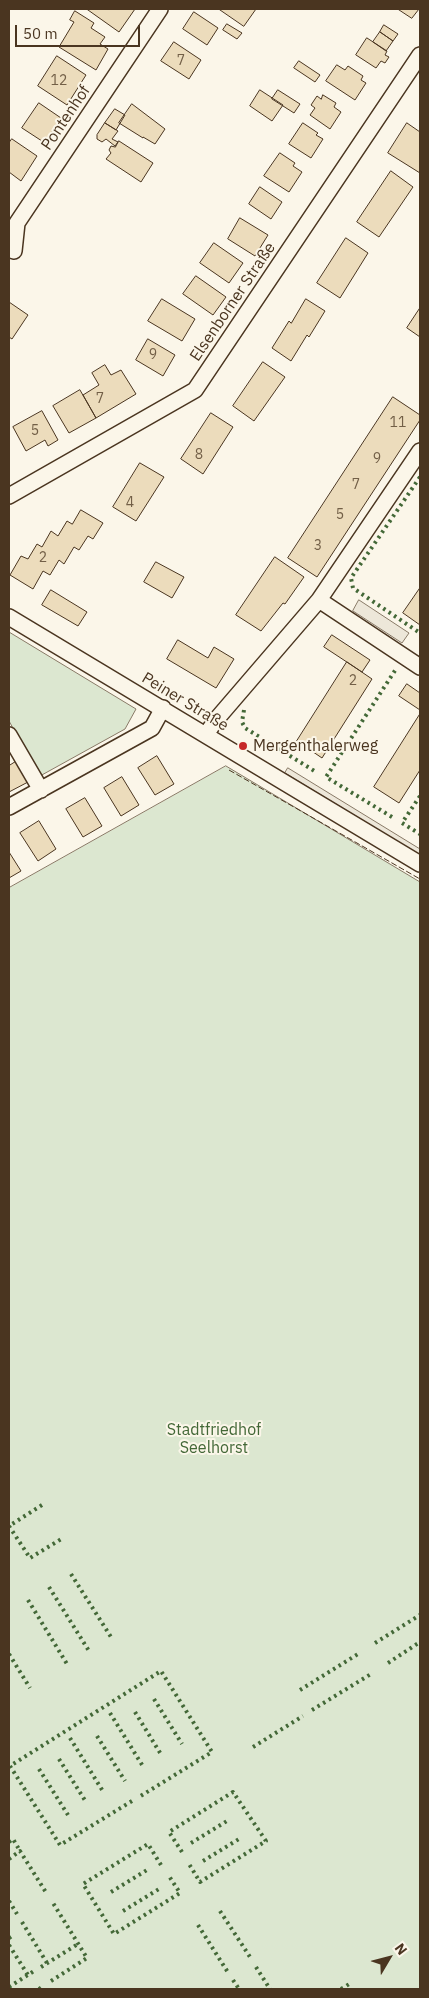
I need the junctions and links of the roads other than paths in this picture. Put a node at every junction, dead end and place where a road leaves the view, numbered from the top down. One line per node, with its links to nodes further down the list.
1 (160, 9): 3 (street, Pontenhof)
2 (420, 56): 5 (street, Elsenborner Straße)
3 (14, 251)
4 (420, 451): 6 (street)
5 (9, 496)
6 (319, 600): 8 (street); 11 (street)
7 (9, 617): 9 (street, Peiner Straße)
8 (420, 667)
9 (164, 708): 11 (street, Peiner Straße); 12 (street)
10 (9, 735): 12 (street)
11 (206, 735): 14 (street, Peiner Straße)
12 (40, 790): 13 (street)
13 (9, 807)
14 (420, 864)

